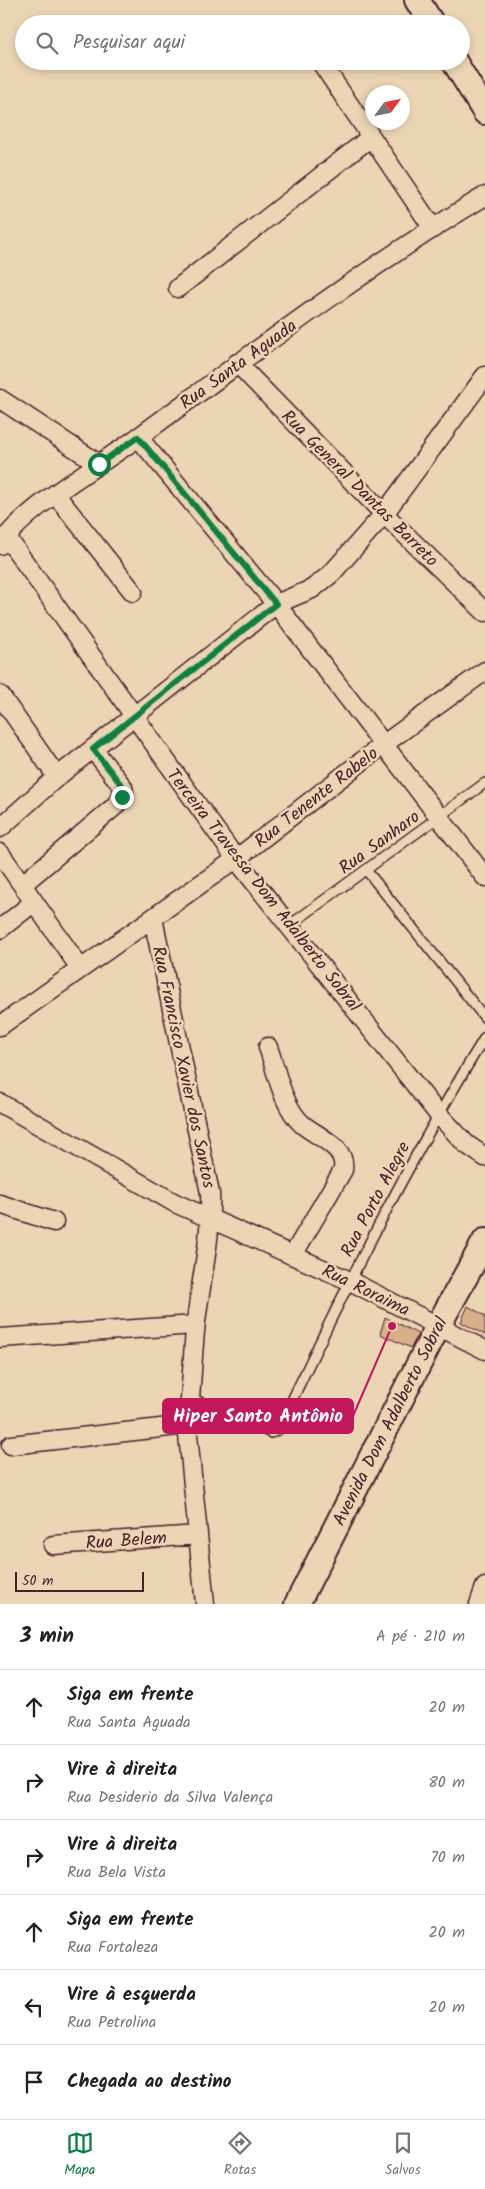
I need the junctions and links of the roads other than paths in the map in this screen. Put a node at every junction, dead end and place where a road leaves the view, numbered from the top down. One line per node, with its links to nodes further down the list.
1 (417, 0): 2 (main road)
2 (426, 15)
3 (326, 70): 6 (street)
4 (459, 70): 5 (main road)
5 (485, 112)
6 (370, 138): 8 (street); 9 (street)
7 (485, 196): 8 (street, Rua Santa Aguada)
8 (432, 227): 10 (street, Rua Santa Aguada)
9 (178, 288)
10 (237, 363): 13 (street, Rua Santa Aguada); 16 (street, Rua General Dantas Barreto)
11 (485, 376): 16 (street)
12 (0, 399): 14 (street)
13 (138, 437): 14 (street, Rua Santa Aguada); 19 (street)
14 (99, 464): 15 (street, Rua Santa Aguada)
15 (56, 495): 17 (street, Rua Santa Aguada); 18 (street)
16 (384, 514): 19 (street); 20 (street, Rua General Dantas Barreto)
17 (3, 541): 23 (street, Terceira Travessa Dom Adalberto Sobral)
18 (134, 592)
19 (276, 604): 23 (street); 24 (street)
20 (485, 612)
21 (485, 672): 24 (street, Rua Tenente Rabelo)
22 (0, 695): 26 (street)
23 (133, 716): 25 (street); 31 (street, Terceira Travessa Dom Adalberto Sobral)
24 (384, 744): 28 (street); 31 (street, Rua Tenente Rabelo)
25 (93, 749): 26 (street); 34 (street)
26 (57, 777): 29 (street)
27 (485, 783): 28 (lane, Rua Sanharo)
28 (439, 819): 32 (lane, Rua Sanharo); 33 (street)
29 (0, 828)
30 (0, 853): 34 (street)
31 (236, 859): 36 (street, Rua Tenente Rabelo); 37 (street, Terceira Travessa Dom Adalberto Sobral)
32 (367, 871): 37 (lane, Rua Sanharo); 40 (lane)
33 (485, 877)
34 (23, 884): 35 (street)
35 (33, 903): 38 (street); 39 (street)
36 (153, 918): 39 (street, Rua Tenente Rabelo); 48 (street, Rua Francisco Xavier dos Santos)
37 (290, 925): 45 (street, Terceira Travessa Dom Adalberto Sobral)
38 (0, 929)
39 (80, 968): 41 (street, Rua Tenente Rabelo)
40 (485, 1018)
41 (0, 1026)
42 (485, 1037): 45 (lane, Rua Porto Alegre)
43 (268, 1046): 51 (street)
44 (0, 1103): 48 (street, Rua Roraima)
45 (438, 1114): 46 (street, Terceira Travessa Dom Adalberto Sobral); 52 (lane, Rua Porto Alegre)
46 (485, 1157)
47 (0, 1204): 49 (street)
48 (211, 1218): 51 (street, Rua Roraima); 53 (street, Rua Francisco Xavier dos Santos)
49 (54, 1222)
50 (485, 1241): 54 (main road, Avenida Dom Adalberto Sobral)
51 (293, 1255): 52 (street, Rua Roraima)
52 (350, 1281): 54 (street, Rua Roraima); 57 (lane, Rua Porto Alegre)
53 (196, 1326): 55 (street); 57 (street, Rua Francisco Xavier dos Santos)
54 (438, 1326): 56 (street, Rua Roraima); 64 (main road, Avenida Dom Adalberto Sobral)
55 (0, 1338)
56 (485, 1350)
57 (191, 1398): 58 (street, Rua Francisco Xavier dos Santos)
58 (187, 1425): 59 (street); 60 (street, Rua Francisco Xavier dos Santos)
59 (11, 1445)
60 (198, 1535): 61 (street, Rua Belem); 63 (street, Rua Francisco Xavier dos Santos)
61 (54, 1545)
62 (485, 1587): 65 (street)
63 (204, 1604)
64 (297, 1604)
65 (479, 1604)

